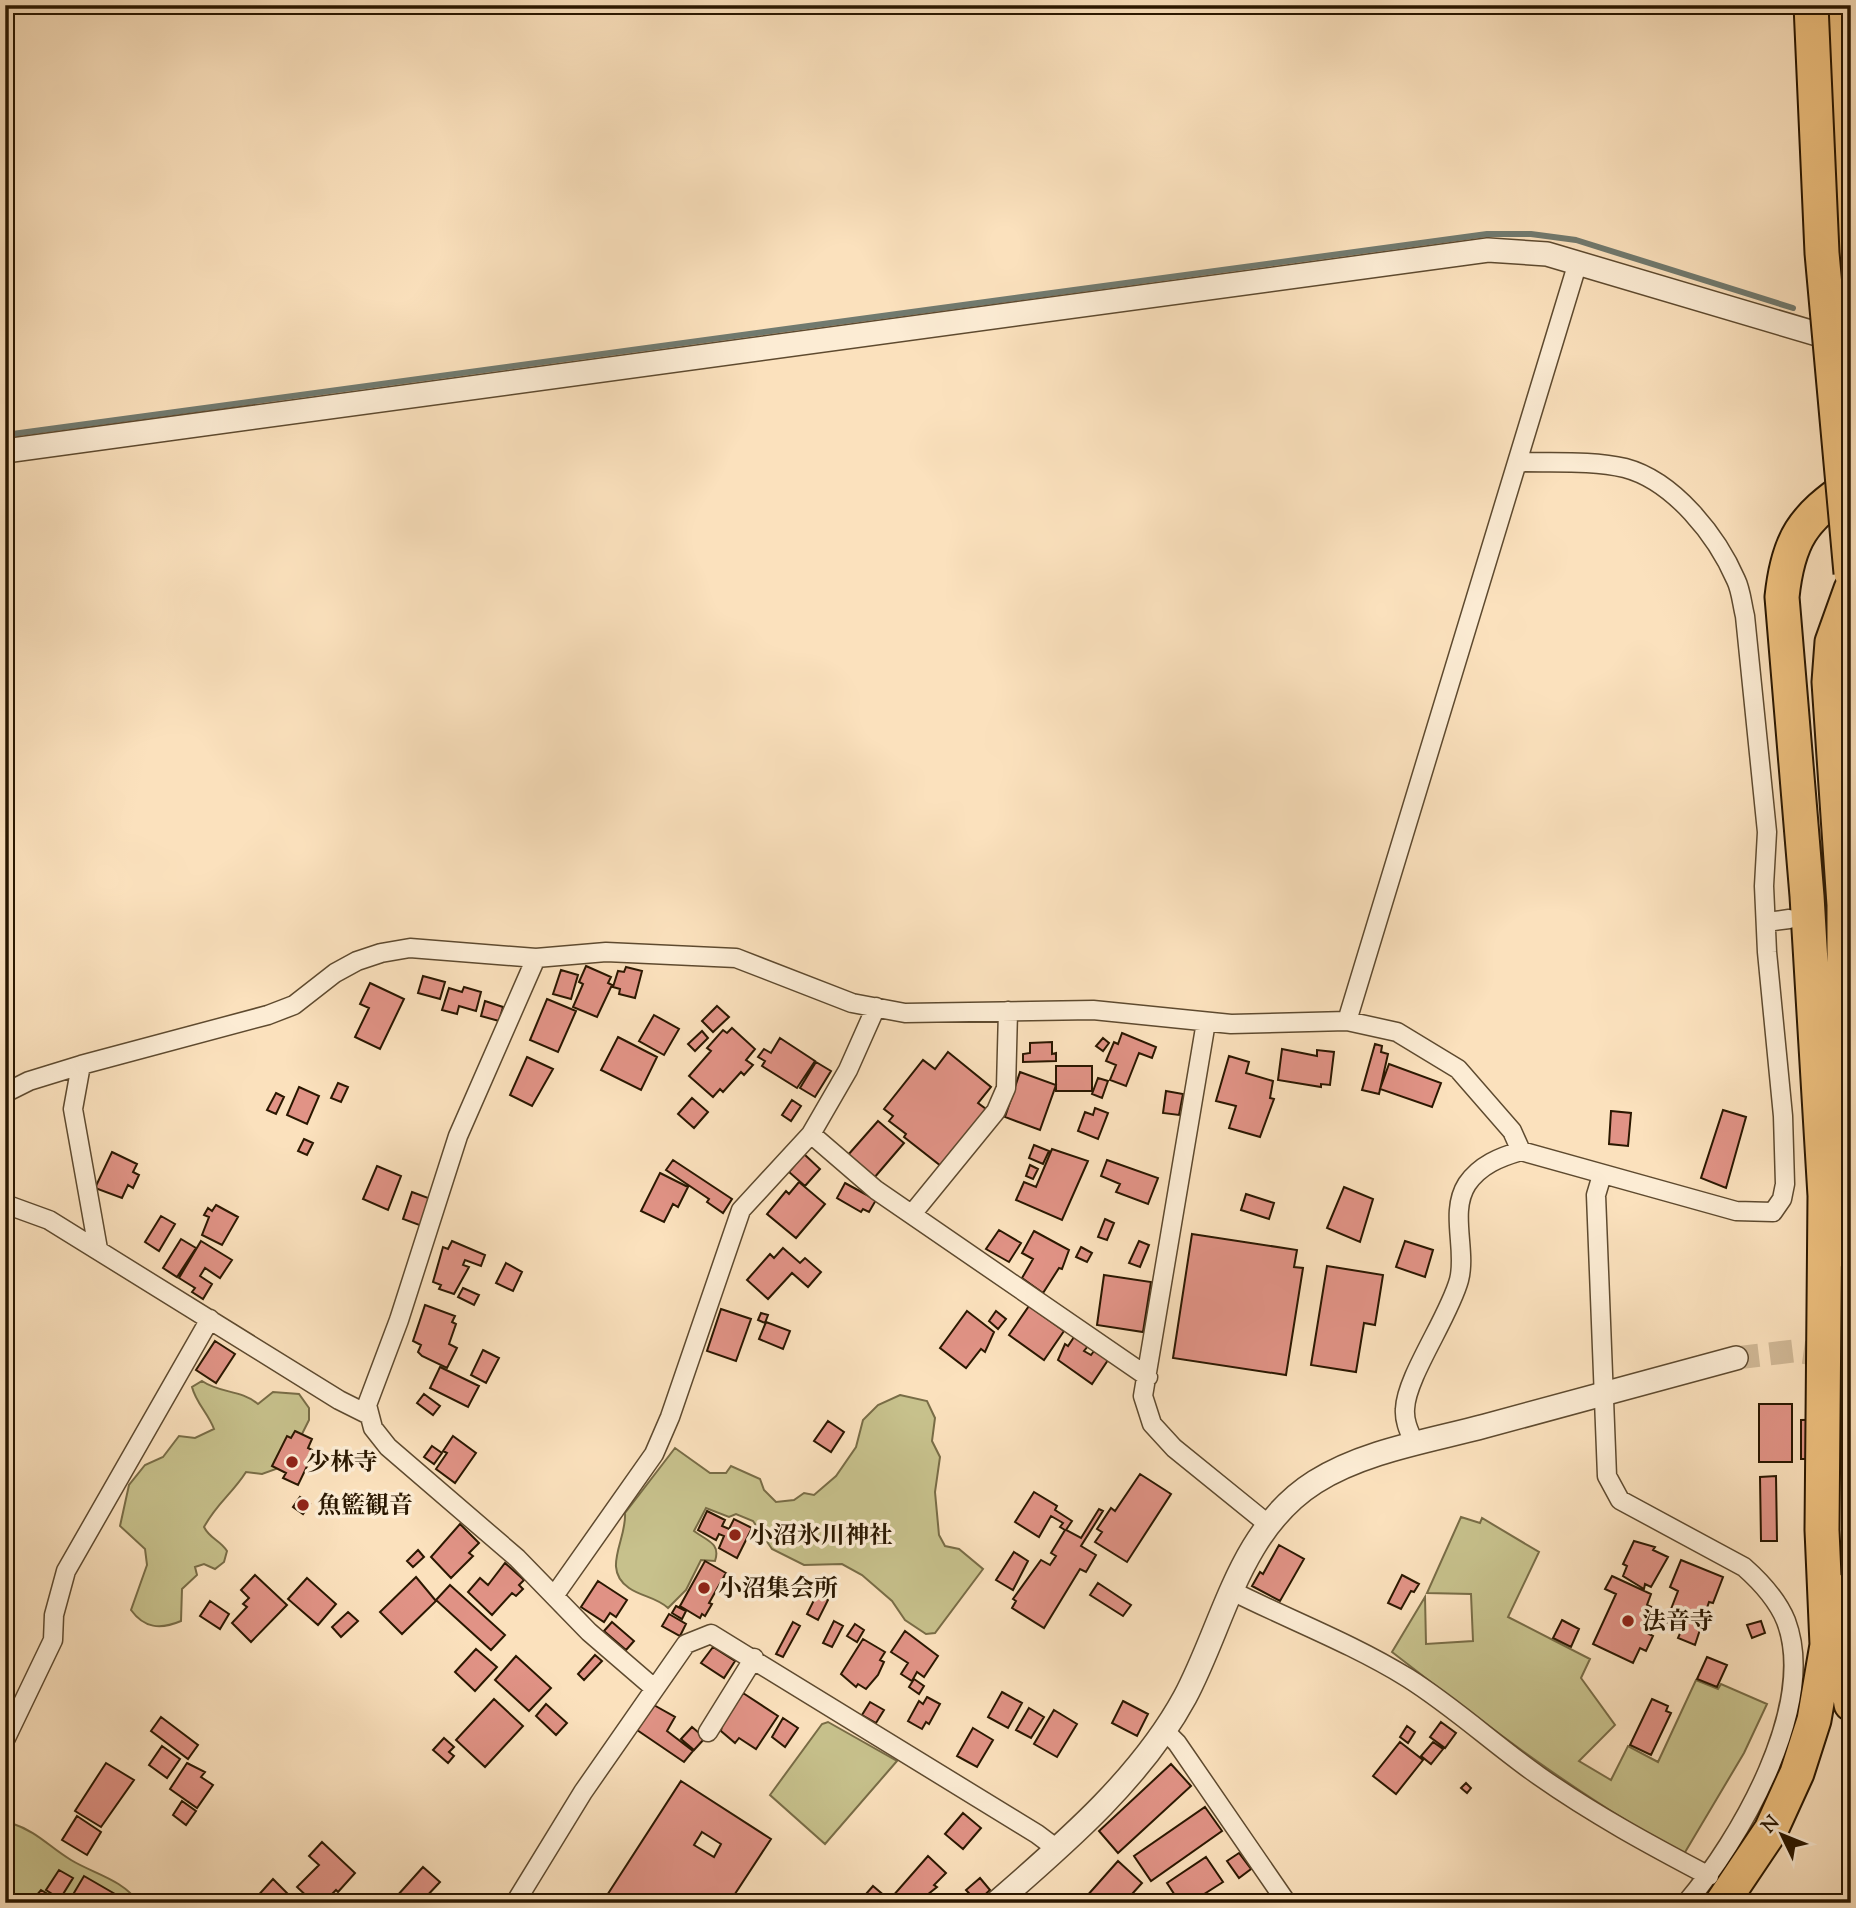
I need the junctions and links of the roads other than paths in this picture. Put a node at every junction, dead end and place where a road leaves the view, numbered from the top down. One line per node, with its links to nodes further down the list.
1 (1811, 5): 9 (highway, bridge)
2 (1841, 5): 3 (highway)
3 (1851, 251)
4 (1578, 262): 5 (street); 6 (street); 7 (street)
5 (1851, 344)
6 (5, 451)
7 (1518, 462): 12 (street); 16 (street)
8 (1851, 485): 44 (highway)
9 (1851, 573)
10 (1851, 589): 26 (highway)
11 (1789, 919): 12 (street)
12 (1767, 922): 22 (street)
13 (536, 958): 14 (street); 18 (street); 31 (street)
14 (876, 1007): 15 (street); 20 (street)
15 (1008, 1011): 17 (street); 24 (street)
16 (1347, 1021): 17 (street); 21 (street)
17 (1206, 1022): 29 (street)
18 (81, 1065): 19 (street); 25 (street)
19 (5, 1093)
20 (811, 1134): 24 (street); 36 (street)
21 (1521, 1151): 22 (street); 32 (street)
22 (1602, 1175): 30 (street)
23 (5, 1205): 25 (street)
24 (912, 1214): 29 (street)
25 (98, 1249): 27 (street)
26 (1851, 1253)
27 (210, 1319): 31 (street); 42 (street)
28 (1735, 1358): 30 (street)
29 (1148, 1377): 33 (street)
30 (1603, 1394): 32 (street); 44 (street)
31 (369, 1415): 36 (street)
32 (1415, 1445): 33 (street)
33 (1269, 1525): 35 (street)
34 (1851, 1588): 39 (highway)
35 (1231, 1591): 40 (street); 44 (street)
36 (554, 1596): 38 (street)
37 (754, 1658): 38 (street); 41 (street); 43 (street)
38 (654, 1688): 45 (street)
39 (1849, 1689): 49 (highway)
40 (1163, 1729): 43 (street); 47 (street)
41 (708, 1732)
42 (5, 1740)
43 (1057, 1849): 46 (street)
44 (1715, 1889): 48 (street)
45 (522, 1900)
46 (996, 1903)
47 (1287, 1903)
48 (1686, 1903)
49 (1743, 1903)

